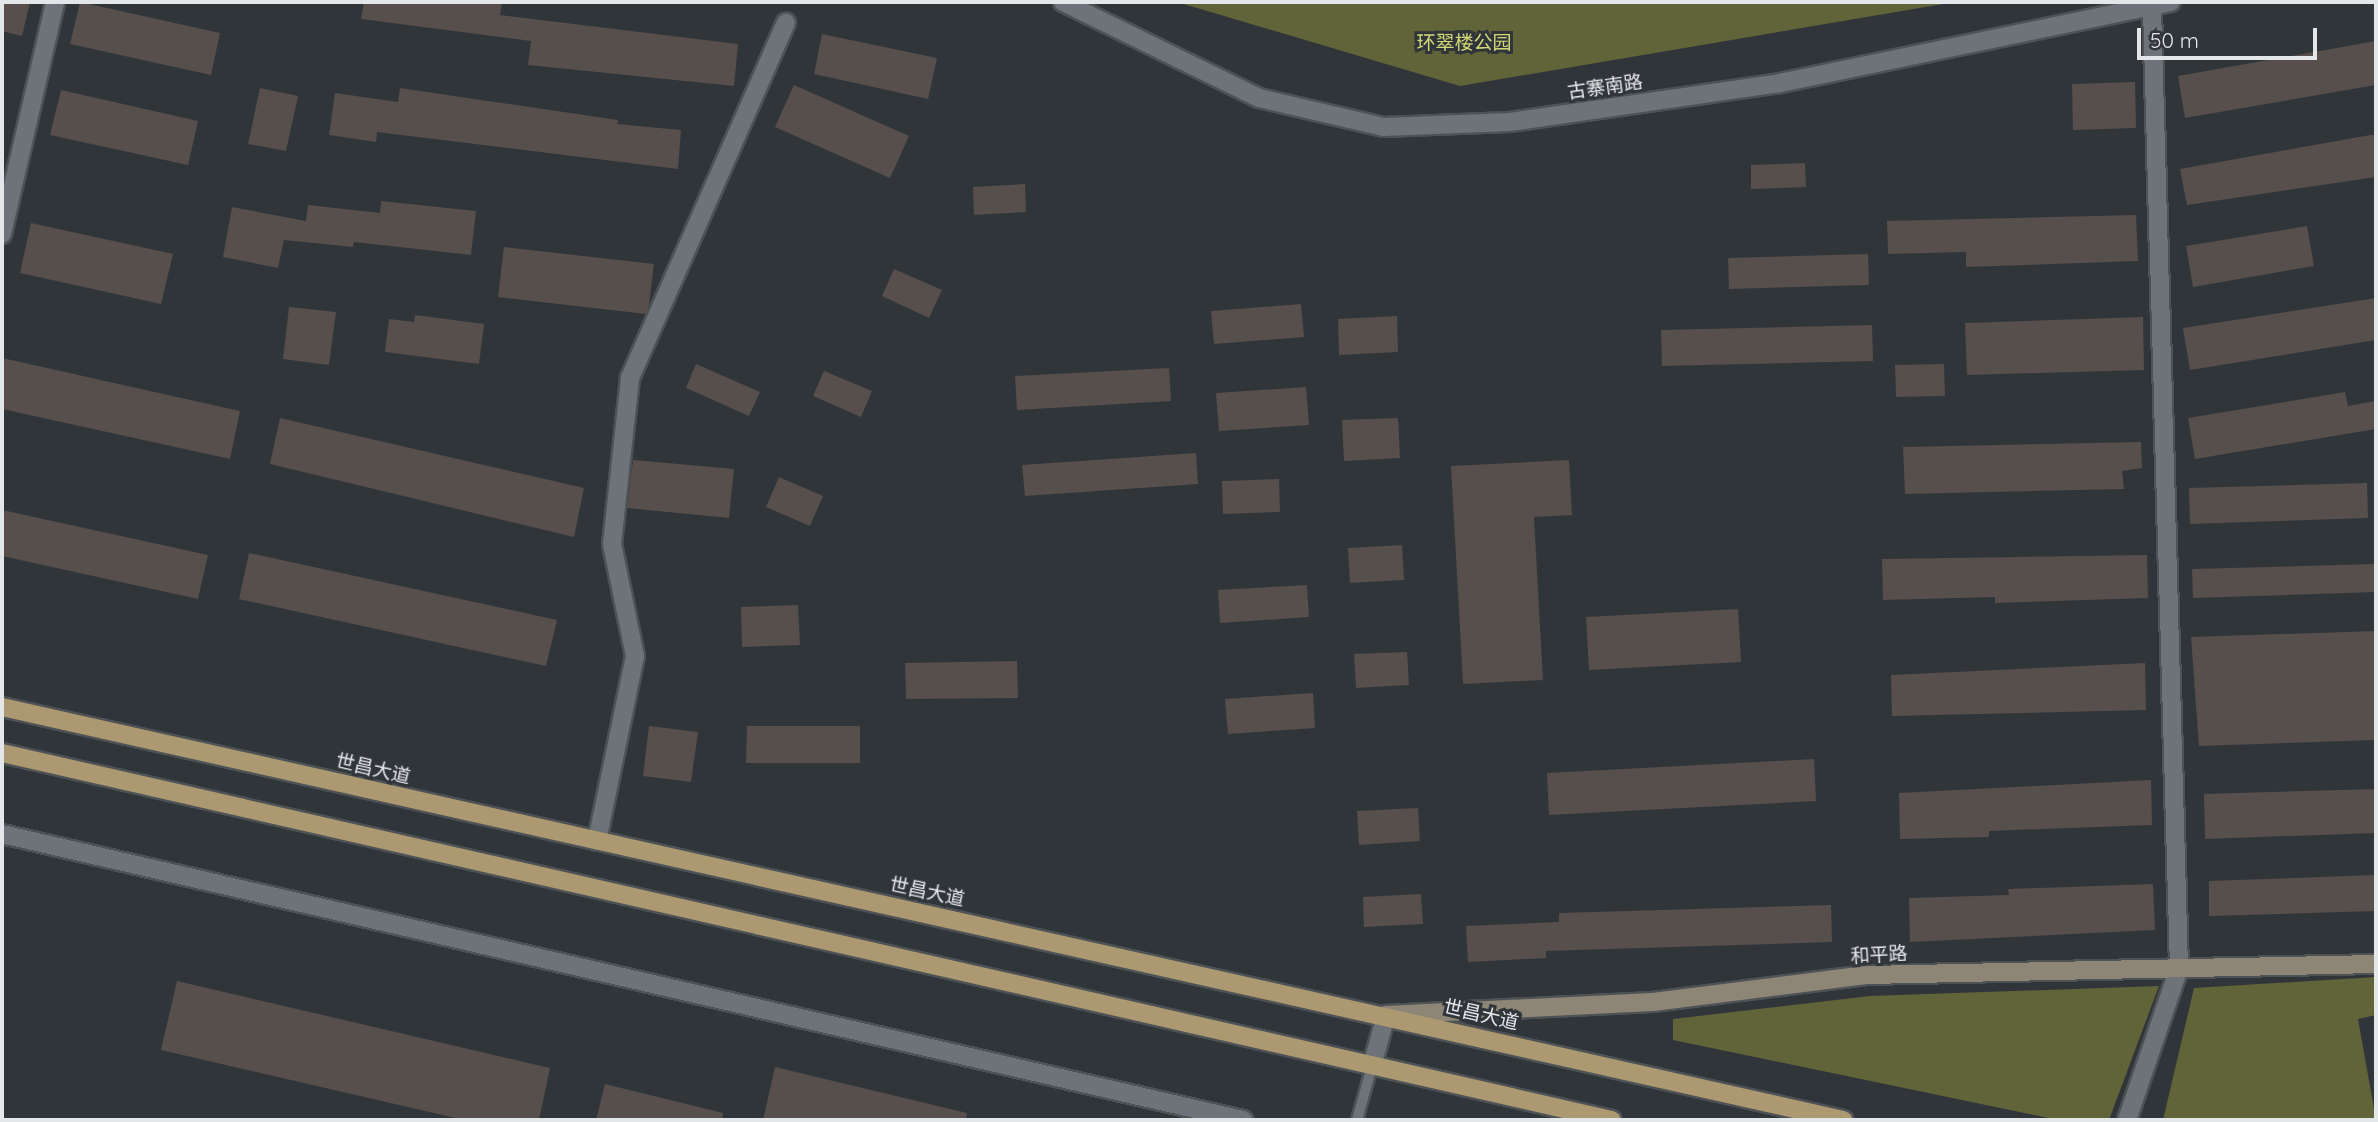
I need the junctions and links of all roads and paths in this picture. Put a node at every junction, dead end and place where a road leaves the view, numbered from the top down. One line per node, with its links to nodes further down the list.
1 (55, 2): 6 (street)
2 (1063, 2): 4 (street, 古寨南路)
3 (2171, 2): 4 (street, 古寨南路)
4 (2152, 5): 12 (street)
5 (786, 23): 10 (street)
6 (2, 234)
7 (2, 707): 10 (main road, 世昌大道)
8 (2, 753): 14 (main road)
9 (2, 834): 15 (street)
10 (597, 841): 13 (main road, 世昌大道)
11 (2376, 964): 12 (street, 和平路)
12 (2179, 968): 13 (street, 和平路); 19 (street)
13 (1387, 1015): 14 (street); 18 (main road, 世昌大道)
14 (1372, 1066): 16 (lane); 17 (main road)
15 (1242, 1120)
16 (1357, 1120)
17 (1612, 1120)
18 (1843, 1120)
19 (2127, 1120)

